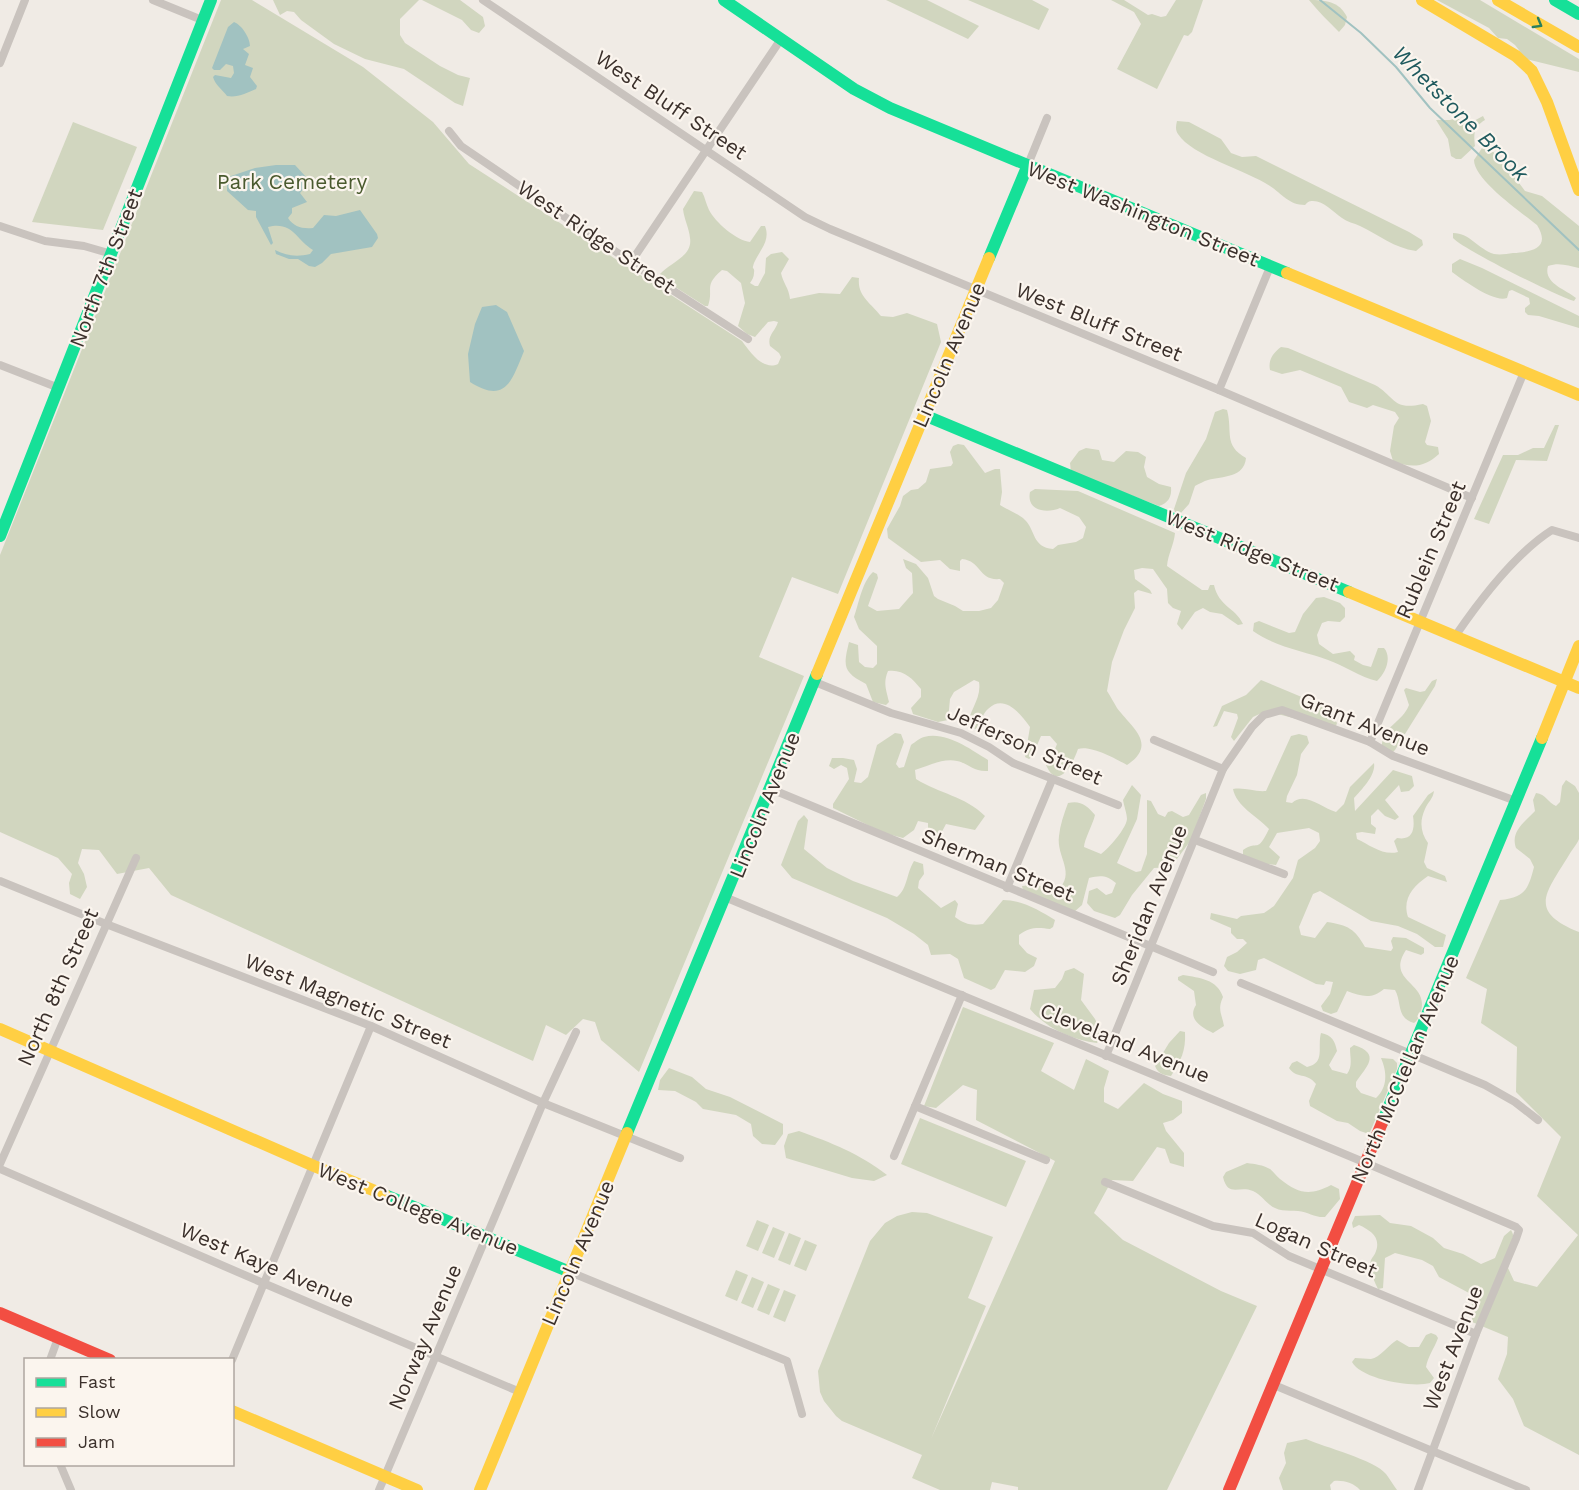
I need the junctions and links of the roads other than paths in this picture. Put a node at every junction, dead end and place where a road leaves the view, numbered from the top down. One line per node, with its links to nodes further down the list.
1 (25, 0): 15 (street)
2 (153, 0): 12 (street)
3 (211, 0): 12 (main road, North 7th Street)
4 (483, 0): 10 (street, West Bluff Street)
5 (724, 0): 13 (main road, West Washington Street)
6 (1422, 0): 20 (main road)
7 (1498, 0): 14 (main road, one-way to 14)
8 (1555, 0): 11 (main road)
9 (501, 1): 10 (street)
10 (497, 10): 18 (street, West Bluff Street)
11 (1579, 14)
12 (202, 20): 22 (main road, North 7th Street)
13 (781, 39): 18 (street); 19 (main road, West Washington Street)
14 (1579, 47)
15 (0, 63)
16 (1047, 118): 19 (street, Lincoln Avenue)
17 (449, 131): 23 (street, West Ridge Street)
18 (705, 149): 23 (street); 25 (street, West Bluff Street)
19 (1027, 166): 24 (main road, West Washington Street); 25 (main road, Lincoln Avenue)
20 (1579, 190)
21 (0, 226): 22 (street)
22 (112, 254): 29 (main road, North 7th Street)
23 (631, 261): 26 (street, West Ridge Street)
24 (1270, 267): 28 (main road, West Washington Street); 30 (street)
25 (975, 291): 30 (street, West Bluff Street); 32 (main road, Lincoln Avenue)
26 (748, 339)
27 (0, 365): 29 (street)
28 (1524, 372): 31 (main road, West Washington Street); 33 (street, Rublein Street)
29 (59, 388): 34 (main road, North 7th Street)
30 (1219, 390): 33 (street, West Bluff Street)
31 (1579, 395)
32 (924, 415): 36 (main road, West Ridge Street); 39 (main road, Lincoln Avenue)
33 (1472, 498): 36 (street, Rublein Street)
34 (0, 536)
35 (1579, 538): 37 (street)
36 (1421, 621): 37 (main road, West Ridge Street); 43 (street, Rublein Street)
37 (1456, 636): 40 (main road, West Ridge Street)
38 (1579, 646): 40 (main road, North McClellan Avenue)
39 (815, 682): 45 (street, Jefferson Street); 46 (main road, Lincoln Avenue)
40 (1565, 682): 41 (main road, West Ridge Street); 47 (main road, North McClellan Avenue)
41 (1579, 688)
42 (1154, 740): 44 (street)
43 (1370, 742): 44 (street, Grant Avenue); 47 (street, Grant Avenue)
44 (1223, 769): 49 (street, Sheridan Avenue)
45 (1052, 780): 48 (street, Jefferson Street); 53 (street)
46 (771, 789): 53 (street, Sherman Street); 54 (main road, Lincoln Avenue)
47 (1516, 801): 64 (main road, North McClellan Avenue)
48 (1118, 806)
49 (1196, 840): 51 (street); 56 (street, Sheridan Avenue)
50 (136, 858): 55 (street, North 8th Street)
51 (1284, 874)
52 (0, 881): 55 (street, West Magnetic Street)
53 (1008, 888): 56 (street, Sherman Street)
54 (727, 898): 59 (street, Cleveland Avenue); 69 (main road, Lincoln Avenue)
55 (106, 924): 60 (street, West Magnetic Street); 63 (street, North 8th Street)
56 (1151, 947): 57 (street, Sherman Street); 65 (street, Sheridan Avenue)
57 (1212, 972)
58 (1241, 983): 64 (street)
59 (962, 995): 65 (street, Cleveland Avenue); 67 (street)
60 (371, 1026): 66 (street, West Magnetic Street); 75 (street)
61 (0, 1029): 63 (main road, West College Avenue)
62 (576, 1032): 66 (street, Norway Avenue)
63 (50, 1050): 74 (street, North 8th Street); 75 (main road, West College Avenue)
64 (1411, 1054): 68 (street); 73 (main road, North McClellan Avenue)
65 (1106, 1056): 73 (street, Cleveland Avenue)
66 (543, 1103): 69 (street, West Magnetic Street); 79 (street, Norway Avenue)
67 (915, 1106): 70 (street); 72 (street)
68 (1538, 1120)
69 (627, 1136): 71 (street, West Magnetic Street); 81 (main road, Lincoln Avenue)
70 (894, 1156)
71 (680, 1158)
72 (1046, 1160)
73 (1366, 1163): 78 (street, Cleveland Avenue); 80 (main road, North McClellan Avenue)
74 (0, 1164)
75 (314, 1166): 79 (main road, West College Avenue); 82 (street)
76 (0, 1169): 82 (street, West Kaye Avenue)
77 (1105, 1182): 80 (street, Logan Street)
78 (1509, 1223): 84 (street, West Avenue)
79 (487, 1236): 81 (main road, West College Avenue); 86 (street, Norway Avenue)
80 (1321, 1269): 84 (street, Logan Street); 90 (main road, North McClellan Avenue)
81 (570, 1272): 91 (main road, Lincoln Avenue); 93 (street, West College Avenue)
82 (263, 1283): 86 (street, West Kaye Avenue); 89 (street)
83 (0, 1313): 85 (main road)
84 (1476, 1334): 94 (street, West Avenue)
85 (58, 1338): 87 (street); 88 (main road)
86 (437, 1357): 91 (street, West Kaye Avenue); 96 (street, Norway Avenue)
87 (50, 1358)
88 (108, 1358)
89 (232, 1358)
90 (1274, 1385): 94 (street); 101 (main road, North McClellan Avenue)
91 (520, 1392): 100 (main road, Lincoln Avenue)
92 (234, 1412): 96 (main road)
93 (802, 1414)
94 (1433, 1451): 102 (street, West Avenue); 103 (street)
95 (61, 1466): 97 (street)
96 (385, 1477): 98 (street, Norway Avenue); 99 (main road)
97 (71, 1490)
98 (379, 1490)
99 (417, 1490)
100 (480, 1490)
101 (1229, 1490)
102 (1418, 1490)
103 (1526, 1490)

